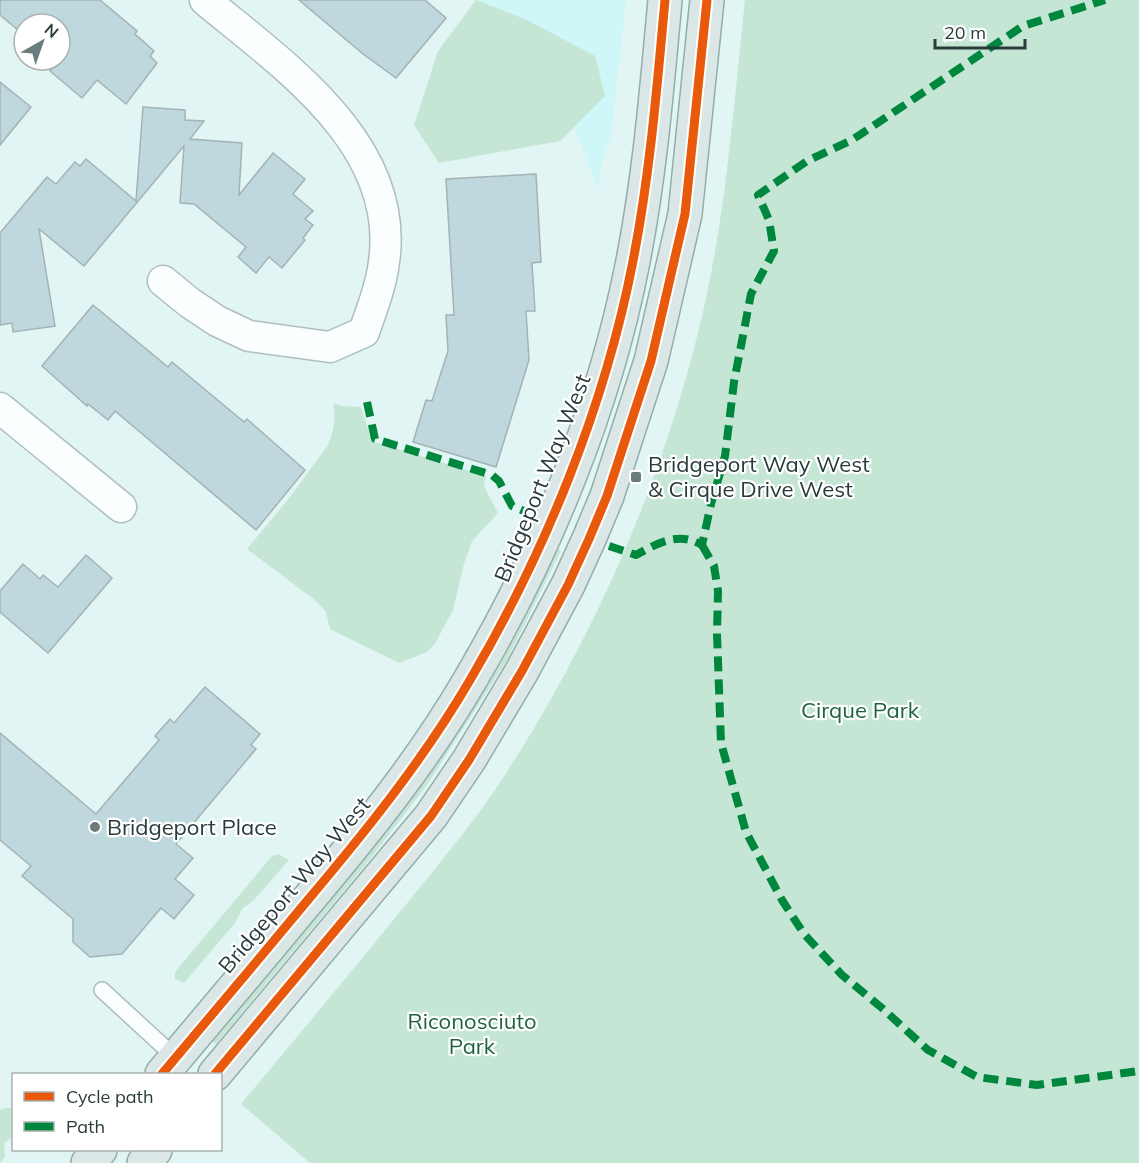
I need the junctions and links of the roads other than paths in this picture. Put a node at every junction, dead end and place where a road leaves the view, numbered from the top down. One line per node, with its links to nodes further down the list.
1 (205, 0): 4 (street)
2 (665, 0): 8 (main road, Bridgeport Way West)
3 (707, 0): 9 (main road)
4 (163, 281)
5 (0, 408): 6 (street)
6 (121, 507)
7 (102, 990): 8 (lane)
8 (169, 1066)
9 (216, 1073)
10 (98, 1151): 12 (main road)
11 (153, 1151): 13 (main road)
12 (88, 1163)
13 (144, 1163)

